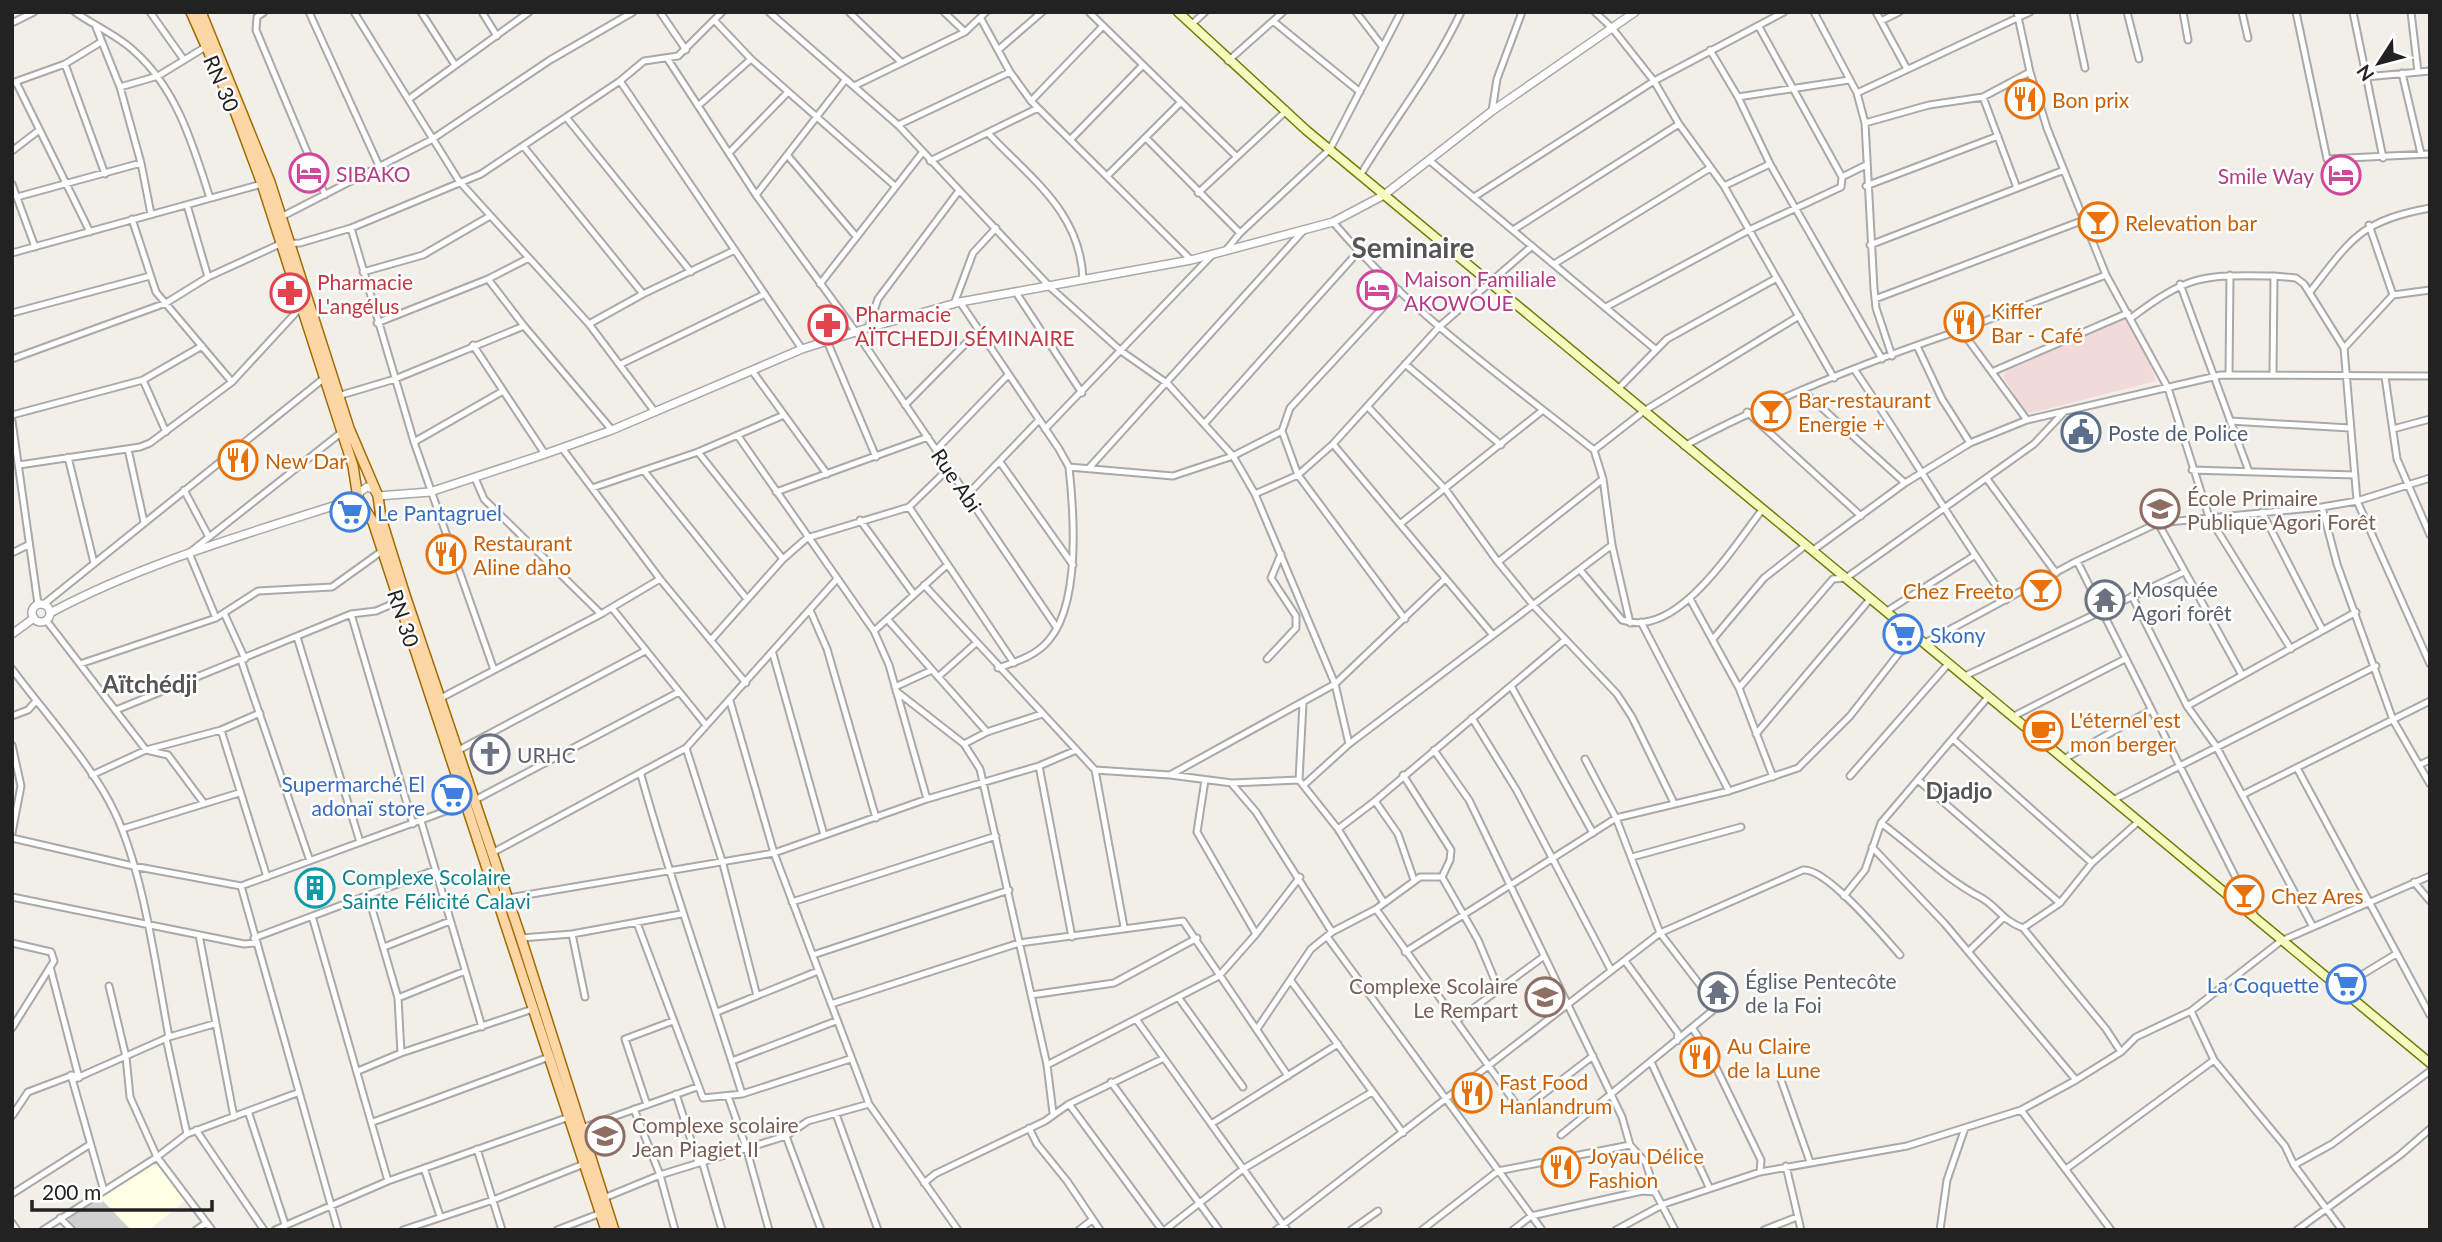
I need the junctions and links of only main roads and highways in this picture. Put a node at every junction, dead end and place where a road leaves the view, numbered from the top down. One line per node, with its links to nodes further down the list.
1 (191, 12): 4 (main road, RN 30 / RN 30)
2 (201, 12): 4 (main road, RN 30)
3 (1178, 12): 5 (main road)
4 (470, 803): 6 (main road, RN 30 / RN 30); 7 (main road, RN 30)
5 (2430, 1063)
6 (606, 1230)
7 (614, 1230)

